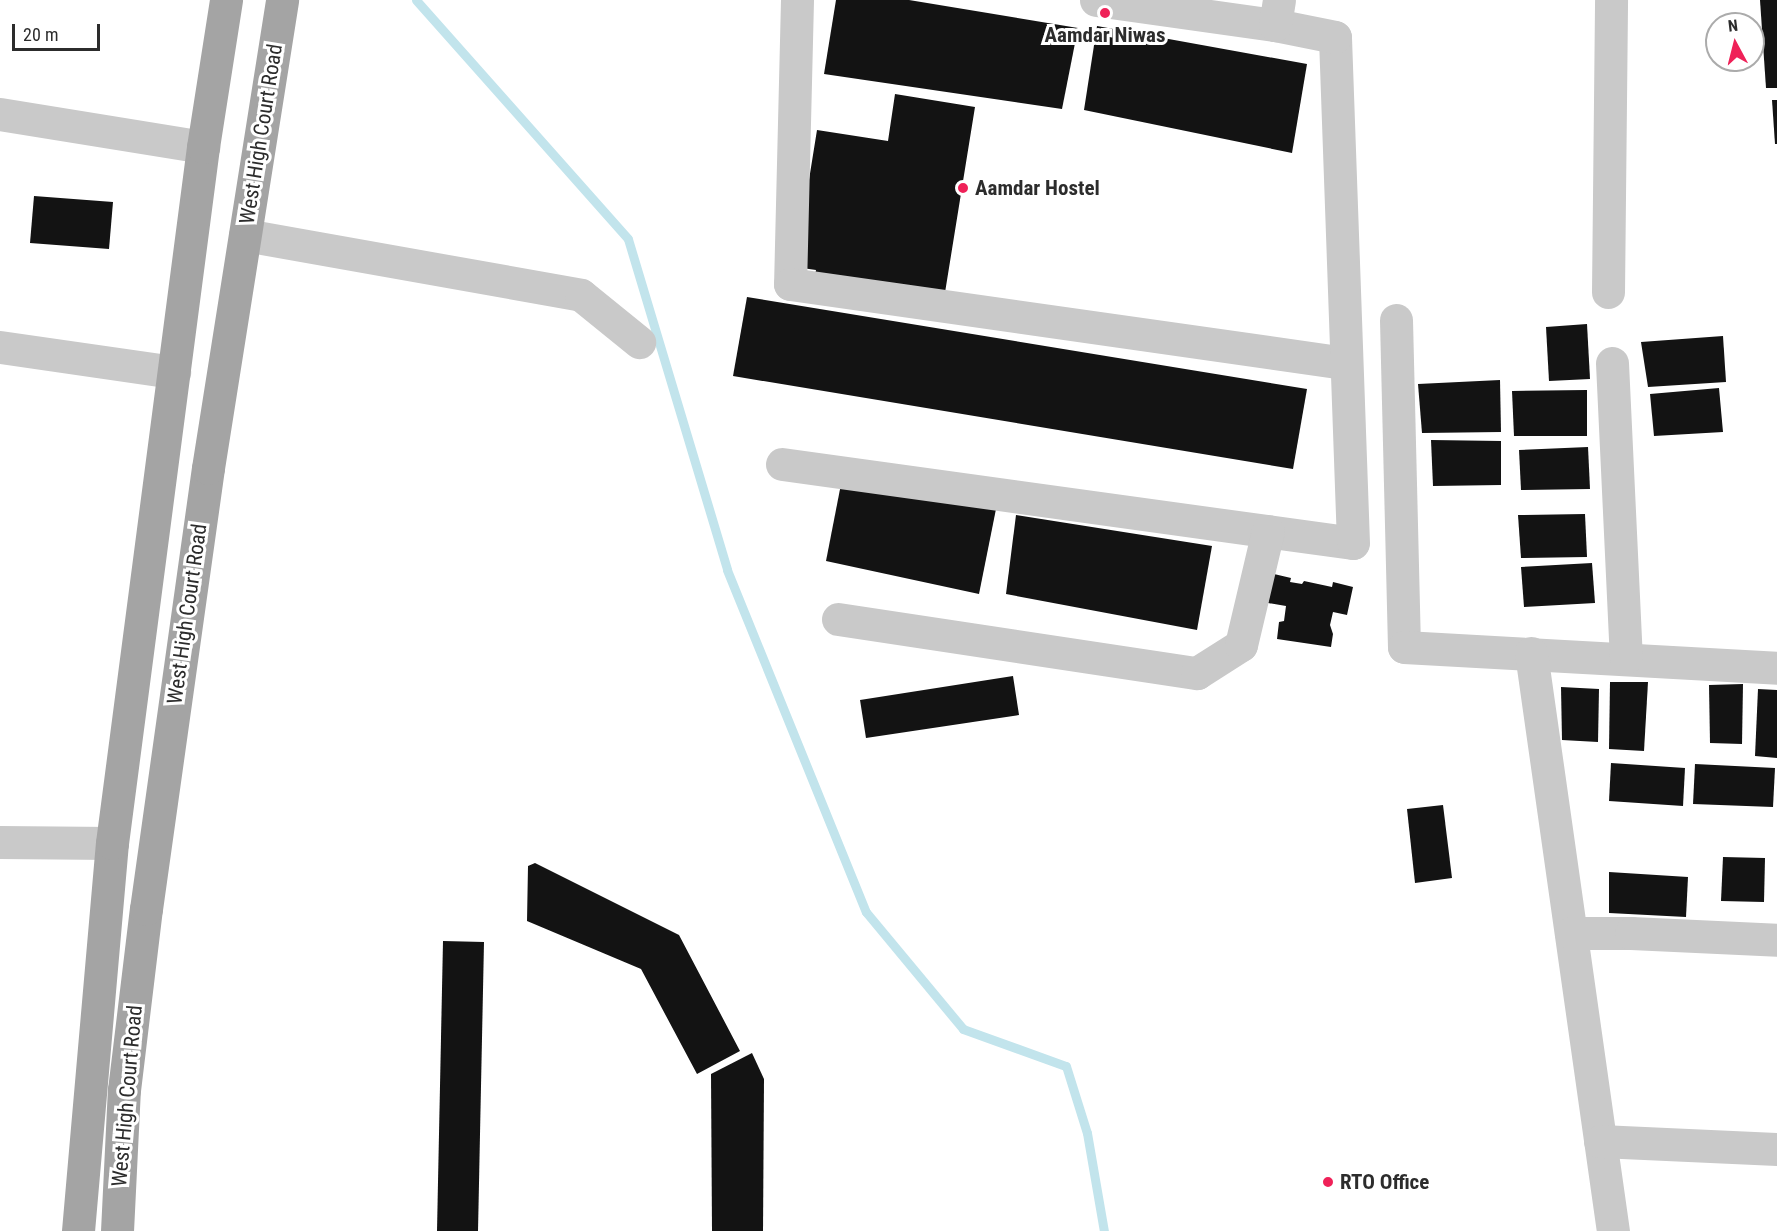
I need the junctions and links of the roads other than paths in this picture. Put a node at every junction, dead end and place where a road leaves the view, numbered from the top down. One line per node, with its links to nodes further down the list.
1 (226, 0): 8 (main road, West High Court Road)
2 (282, 0): 9 (main road, West High Court Road)
3 (797, 0): 14 (street)
4 (1096, 0): 6 (street)
5 (1611, 0): 10 (street)
6 (1277, 13): 14 (street)
7 (0, 114): 8 (street)
8 (203, 147): 16 (main road, West High Court Road)
9 (245, 235): 12 (street); 30 (main road, West High Court Road)
10 (1608, 292)
11 (1396, 320): 20 (street)
12 (639, 342)
13 (0, 347): 16 (street)
14 (1345, 363): 18 (street)
15 (1612, 363): 21 (street)
16 (174, 372): 24 (main road, West High Court Road)
17 (782, 464): 18 (street)
18 (1268, 531): 19 (street)
19 (838, 619)
20 (1531, 653): 21 (street); 25 (street)
21 (1626, 658): 22 (street)
22 (1777, 668)
23 (0, 842): 24 (street)
24 (112, 843): 29 (main road, West High Court Road)
25 (1571, 933): 26 (street); 27 (street)
26 (1777, 940)
27 (1600, 1141): 28 (street); 31 (street)
28 (1777, 1149)
29 (78, 1231)
30 (117, 1231)
31 (1613, 1231)

